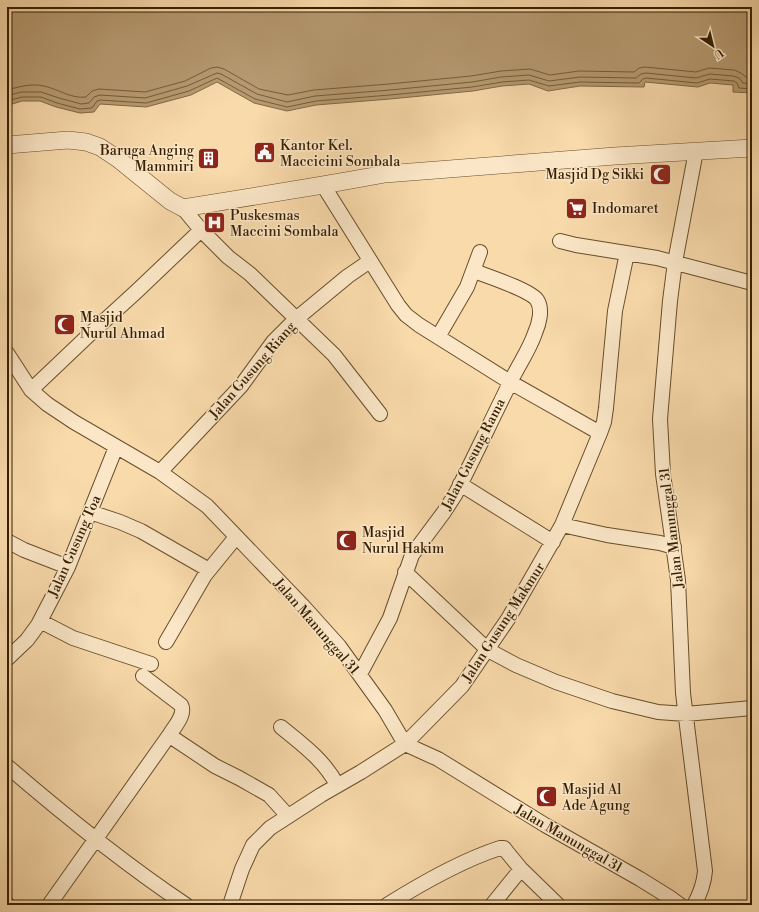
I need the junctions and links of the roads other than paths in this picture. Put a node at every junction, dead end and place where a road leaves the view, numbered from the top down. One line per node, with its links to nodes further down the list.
1 (7, 145): 5 (street)
2 (752, 148): 3 (street)
3 (696, 151): 4 (street); 11 (street, Jalan Manunggal 31)
4 (323, 185): 5 (street); 10 (street)
5 (183, 208): 6 (street)
6 (201, 230): 14 (street); 18 (street)
7 (560, 241): 9 (street)
8 (480, 252): 12 (street)
9 (627, 253): 11 (street); 20 (street, Jalan Gusung Makmur)
10 (370, 261): 14 (street, Jalan Gusung Riang); 15 (street)
11 (675, 262): 13 (street); 29 (street, Jalan Manunggal 31)
12 (474, 271): 15 (street); 17 (street, Jalan Gusung Rama)
13 (752, 283)
14 (296, 319): 19 (street); 22 (street, Jalan Gusung Riang)
15 (438, 337): 17 (street)
16 (7, 353): 18 (street, Jalan Manunggal 31)
17 (510, 382): 20 (street); 23 (street, Jalan Gusung Rama)
18 (31, 390): 21 (street, Jalan Manunggal 31)
19 (380, 414)
20 (600, 433): 25 (street, Jalan Gusung Makmur)
21 (116, 446): 22 (street, Jalan Manunggal 31); 24 (street, Jalan Gusung Toa)
22 (160, 472): 26 (street, Jalan Manunggal 31)
23 (460, 484): 28 (street); 32 (street, Jalan Gusung Rama)
24 (90, 512): 30 (street, Jalan Gusung Toa); 31 (street)
25 (562, 526): 28 (street, Jalan Gusung Makmur); 29 (street)
26 (236, 537): 31 (street); 38 (street, Jalan Manunggal 31)
27 (7, 542): 30 (street)
28 (553, 542): 35 (street, Jalan Gusung Makmur)
29 (674, 547): 41 (street, Jalan Manunggal 31)
30 (68, 567): 33 (street, Jalan Gusung Toa)
31 (208, 570): 34 (street)
32 (405, 572): 35 (street); 38 (street, Jalan Gusung Rama)
33 (40, 621): 36 (street, Jalan Gusung Toa); 37 (street)
34 (166, 642)
35 (488, 650): 41 (street); 44 (street, Jalan Gusung Makmur)
36 (7, 659)
37 (151, 664)
38 (360, 674): 44 (street, Jalan Manunggal 31)
39 (143, 676): 43 (street)
40 (752, 708): 41 (street)
41 (686, 714): 57 (street, Jalan Manunggal 31)
42 (280, 727): 46 (street)
43 (170, 734): 47 (street); 48 (street)
44 (406, 744): 46 (street, Jalan Gusung Makmur); 56 (street, Jalan Manunggal 31)
45 (7, 766): 48 (street)
46 (338, 785): 47 (street, Jalan Gusung Makmur)
47 (288, 816): 52 (street, Jalan Gusung Makmur)
48 (95, 839): 50 (street); 51 (street)
49 (521, 869): 53 (street); 54 (street); 55 (street)
50 (50, 905)
51 (186, 905)
52 (230, 905)
53 (387, 905)
54 (492, 905)
55 (558, 905)
56 (680, 905)
57 (694, 905)

